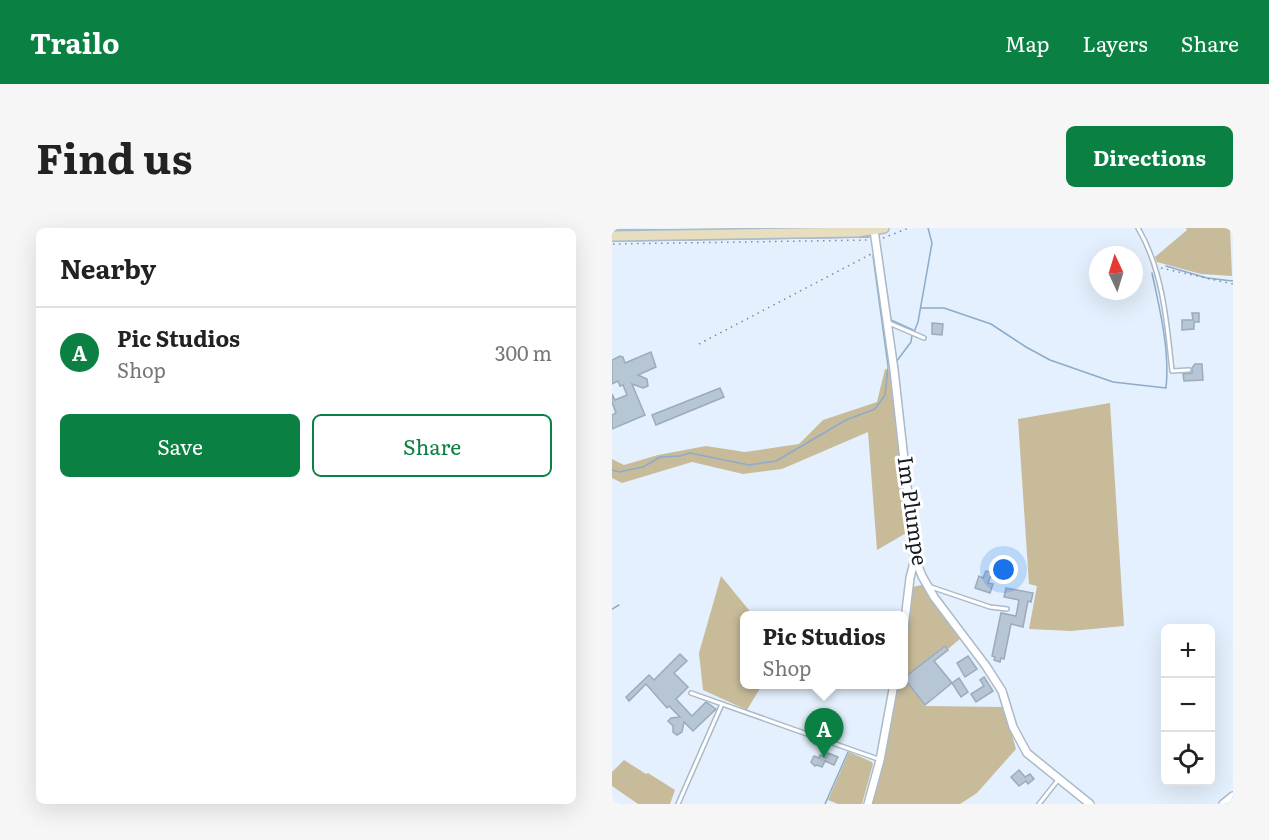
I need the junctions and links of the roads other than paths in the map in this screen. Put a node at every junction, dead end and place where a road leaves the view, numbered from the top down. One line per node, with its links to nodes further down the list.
1 (1138, 228): 6 (lane)
2 (878, 233): 3 (main road); 4 (street, Im Plumpe)
3 (612, 236)
4 (887, 323): 5 (lane); 7 (street, Im Plumpe)
5 (924, 338)
6 (1189, 370)
7 (915, 558): 8 (street, Im Plumpe); 9 (street)
8 (922, 576): 9 (street); 10 (street, Im Plumpe)
9 (910, 578): 12 (street)
10 (929, 588): 11 (lane); 17 (street, Im Plumpe)
11 (1007, 609)
12 (905, 611)
13 (893, 689): 16 (street)
14 (691, 693): 15 (lane)
15 (722, 704): 16 (lane); 19 (lane)
16 (880, 760): 20 (street)
17 (1059, 779): 21 (lane); 22 (street, Im Plumpe)
18 (1233, 796): 23 (street)
19 (678, 804)
20 (868, 804)
21 (1039, 804)
22 (1090, 804)
23 (1223, 804)

